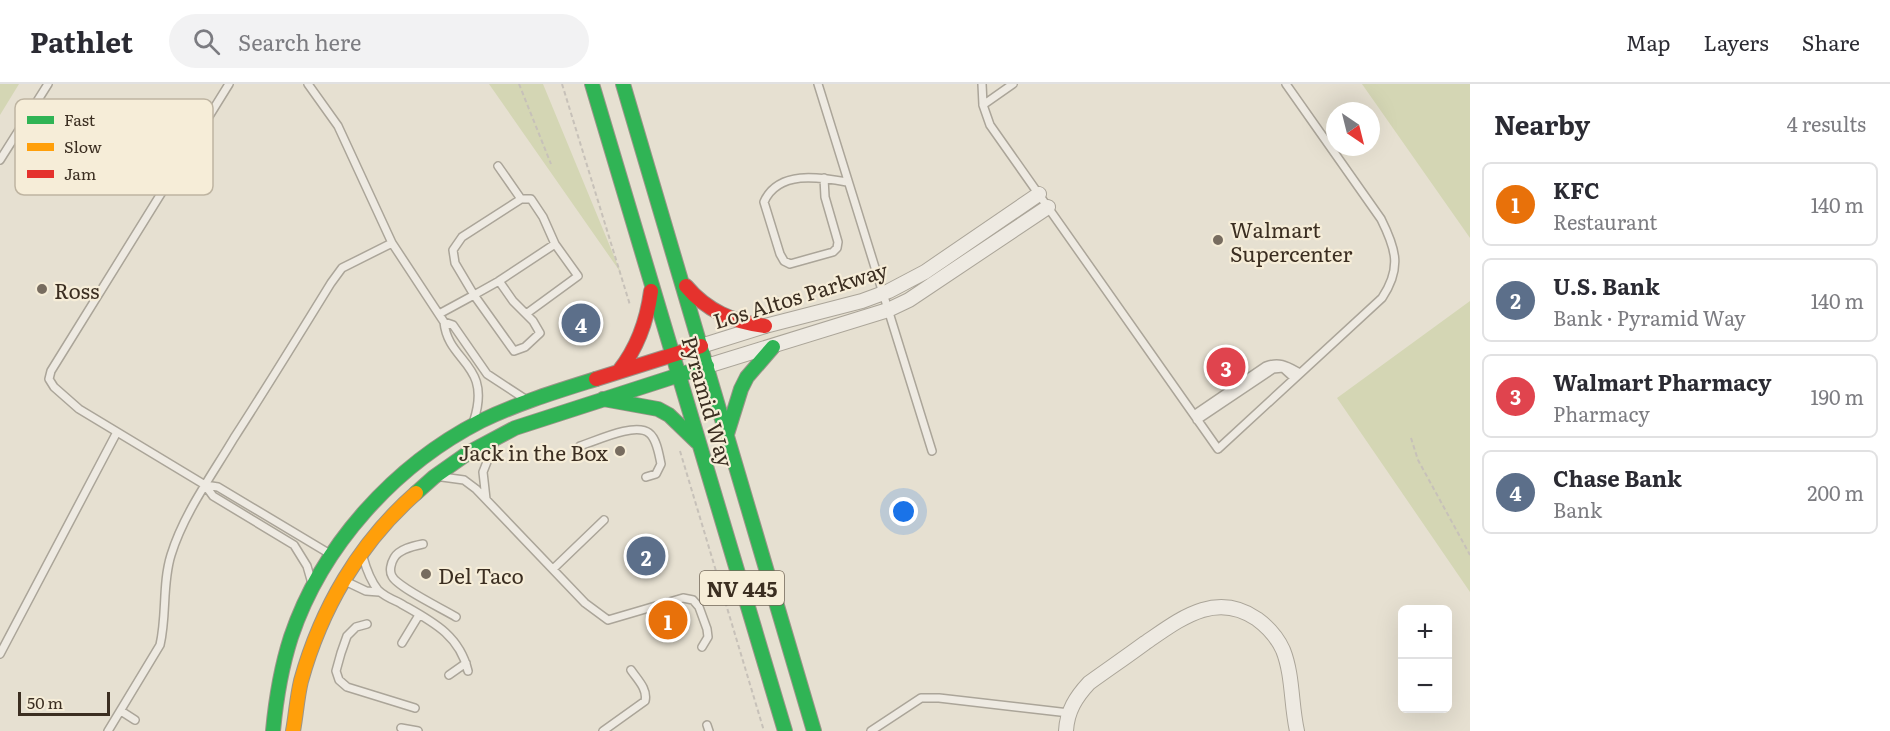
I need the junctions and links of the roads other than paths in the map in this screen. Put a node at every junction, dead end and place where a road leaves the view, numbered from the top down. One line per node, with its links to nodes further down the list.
1 (48, 84): 10 (lane)
2 (229, 84): 12 (lane)
3 (308, 84): 22 (lane)
4 (592, 84): 26 (main road, Pyramid Way / NV 445)
5 (623, 84): 24 (main road, Pyramid Way / NV 445)
6 (818, 84): 17 (lane)
7 (982, 84): 11 (lane)
8 (1013, 84): 11 (lane)
9 (1286, 84): 40 (lane)
10 (39, 99)
11 (983, 105): 18 (lane)
12 (213, 110)
13 (15, 136): 14 (lane)
14 (0, 160)
15 (498, 166): 20 (lane)
16 (824, 178): 16 (lane); 17 (lane)
17 (847, 182): 27 (lane)
18 (1039, 194): 21 (lane); 27 (street, Los Altos Parkway)
19 (160, 195): 45 (lane)
20 (520, 199): 23 (lane); 28 (lane)
21 (1048, 207): 29 (street, Los Altos Parkway); 43 (lane)
22 (392, 243): 30 (lane); 54 (lane)
23 (555, 244): 25 (lane); 31 (lane)
24 (681, 278): 33 (main road); 34 (main road, Pyramid Way / NV 445)
25 (499, 281): 28 (lane); 31 (lane)
26 (652, 286): 36 (main road, Pyramid Way / NV 445); 38 (main road)
27 (882, 293): 29 (lane); 33 (street, Los Altos Parkway)
28 (474, 295): 30 (lane); 31 (lane)
29 (888, 310): 35 (street, Los Altos Parkway); 49 (lane)
30 (439, 314): 32 (lane)
31 (526, 314)
32 (444, 322): 42 (lane); 44 (lane)
33 (765, 326): 34 (street, Los Altos Parkway)
34 (701, 346): 36 (main road, Los Altos Parkway); 37 (main road, Pyramid Way / NV 445)
35 (773, 347): 37 (street, Los Altos Parkway); 46 (main road)
36 (674, 354): 38 (main road, Los Altos Parkway); 39 (main road, Pyramid Way / NV 445)
37 (707, 366): 39 (main road, Los Altos Parkway); 46 (main road, Pyramid Way / NV 445)
38 (620, 371): 42 (main road, Los Altos Parkway)
39 (680, 375): 41 (main road, Los Altos Parkway); 48 (main road, Pyramid Way / NV 445)
40 (1297, 375): 43 (lane); 43 (lane); 43 (lane)
41 (603, 399): 47 (main road, Los Altos Parkway); 48 (main road)
42 (530, 401): 44 (main road, Los Altos Parkway)
43 (1195, 418)
44 (472, 426): 51 (main road, Los Altos Parkway)
45 (117, 432): 54 (lane); 69 (lane)
46 (727, 434): 85 (main road, Pyramid Way / NV 445)
47 (496, 438): 52 (main road, Los Altos Parkway); 55 (lane)
48 (700, 445): 84 (main road, Pyramid Way / NV 445)
49 (932, 451)
50 (576, 453): 53 (lane)
51 (410, 467): 59 (main road, Los Altos Parkway); 61 (main road)
52 (434, 477): 55 (lane); 58 (main road, Los Altos Parkway)
53 (646, 477)
54 (205, 485): 59 (lane); 62 (lane); 74 (lane)
55 (486, 499): 60 (lane)
56 (604, 520): 60 (lane)
57 (423, 544): 65 (lane)
58 (361, 551): 61 (main road, Los Altos Parkway); 63 (lane)
59 (332, 556): 62 (main road, Los Altos Parkway); 72 (main road)
60 (554, 569): 68 (lane)
61 (343, 579): 63 (lane); 72 (main road, Los Altos Parkway)
62 (313, 588): 80 (main road, Los Altos Parkway)
63 (380, 592): 64 (lane)
64 (419, 615): 67 (lane); 71 (lane)
65 (456, 617)
66 (368, 624): 73 (lane)
67 (402, 643)
68 (702, 647)
69 (0, 654)
70 (631, 670): 83 (lane)
71 (449, 675)
72 (301, 682): 81 (main road, Los Altos Parkway)
73 (415, 708)
74 (121, 711): 76 (lane); 79 (lane)
75 (1069, 713): 78 (street); 86 (lane); 87 (street)
76 (135, 720)
77 (401, 728): 82 (lane)
78 (1066, 730)
79 (108, 731)
80 (273, 731)
81 (294, 731)
82 (418, 731)
83 (603, 731)
84 (784, 731)
85 (814, 731)
86 (871, 731)
87 (1297, 731)

